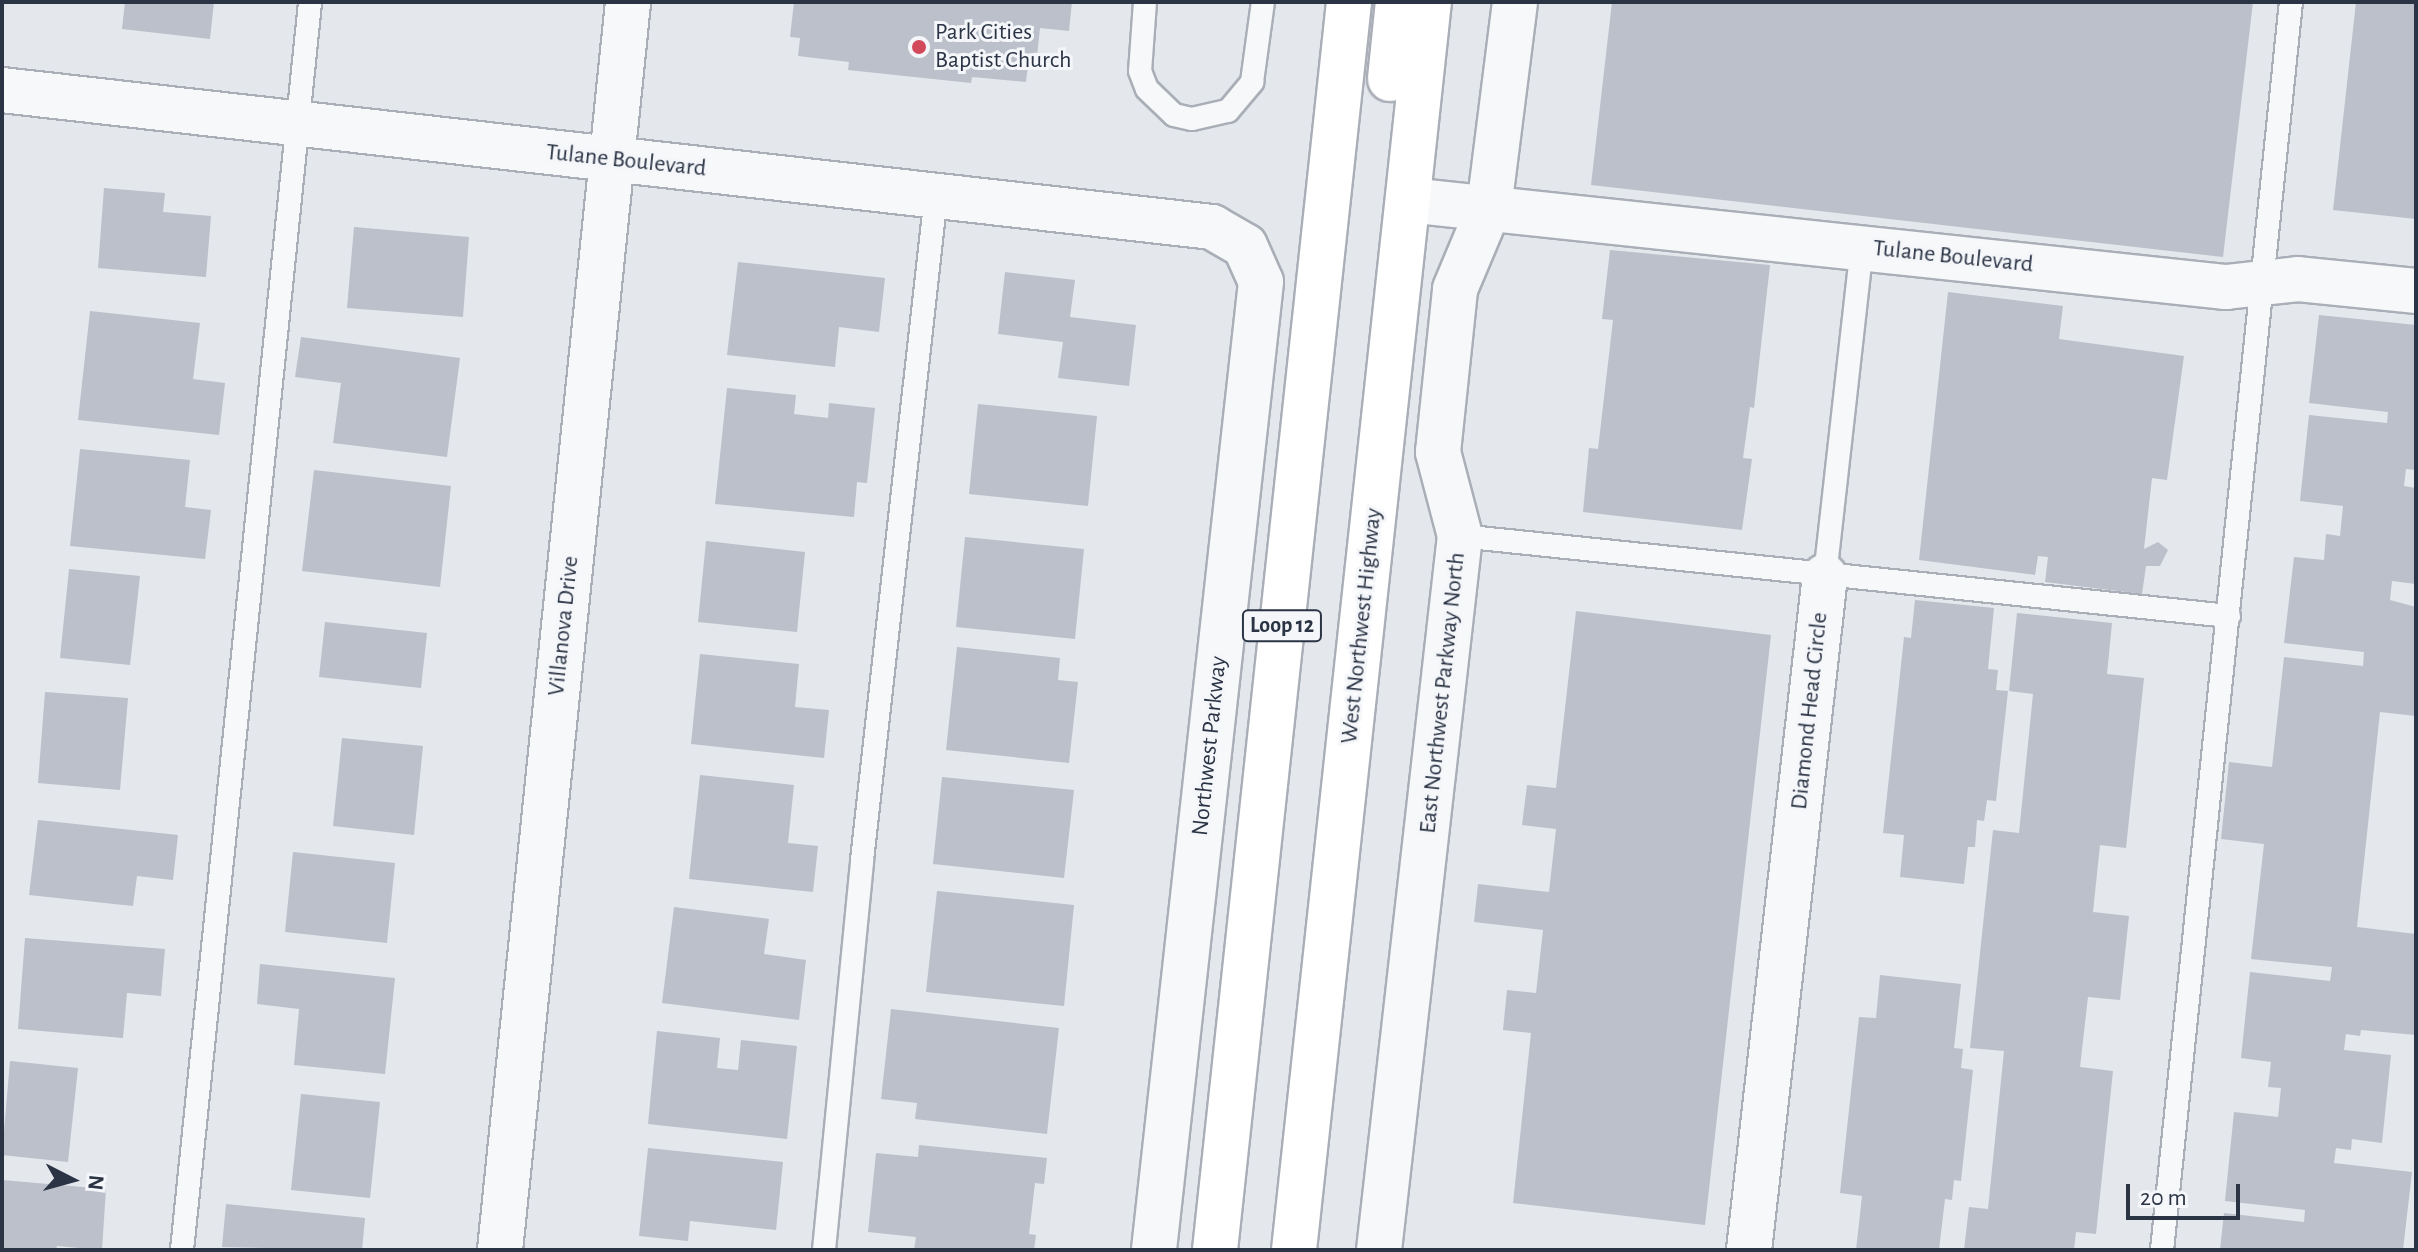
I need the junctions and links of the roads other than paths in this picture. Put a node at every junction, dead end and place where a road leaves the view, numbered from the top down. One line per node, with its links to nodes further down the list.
1 (310, 2): 11 (lane)
2 (628, 2): 12 (street, Villanova Drive)
3 (1145, 2): 4 (lane)
4 (1263, 2)
5 (1349, 2): 27 (main road, Loop 12)
6 (1398, 2): 14 (main road)
7 (1429, 2): 14 (main road, West Northwest Highway / Loop 12)
8 (1515, 2): 15 (street, East Northwest Parkway North)
9 (2291, 2): 18 (lane)
10 (2, 90): 11 (street, Tulane Boulevard)
11 (296, 124): 12 (street, Tulane Boulevard); 23 (lane)
12 (612, 160): 13 (street, Tulane Boulevard); 24 (street, Villanova Drive)
13 (936, 195): 16 (street, Tulane Boulevard); 25 (lane)
14 (1408, 195): 15 (street, Tulane Boulevard); 28 (main road, West Northwest Highway / Loop 12)
15 (1489, 208): 17 (street, Tulane Boulevard); 20 (street, East Northwest Parkway North)
16 (1245, 246): 26 (street, Northwest Parkway)
17 (1862, 247): 18 (street, Tulane Boulevard); 21 (lane)
18 (2261, 284): 19 (street, Tulane Boulevard); 22 (lane)
19 (2416, 291)
20 (1460, 536): 21 (lane); 29 (street, East Northwest Parkway North)
21 (1825, 576): 22 (lane); 30 (street, Diamond Head Circle)
22 (2229, 616): 31 (lane)
23 (182, 1250)
24 (500, 1250)
25 (824, 1250)
26 (1154, 1250)
27 (1215, 1250)
28 (1294, 1250)
29 (1379, 1250)
30 (1749, 1250)
31 (2162, 1250)

